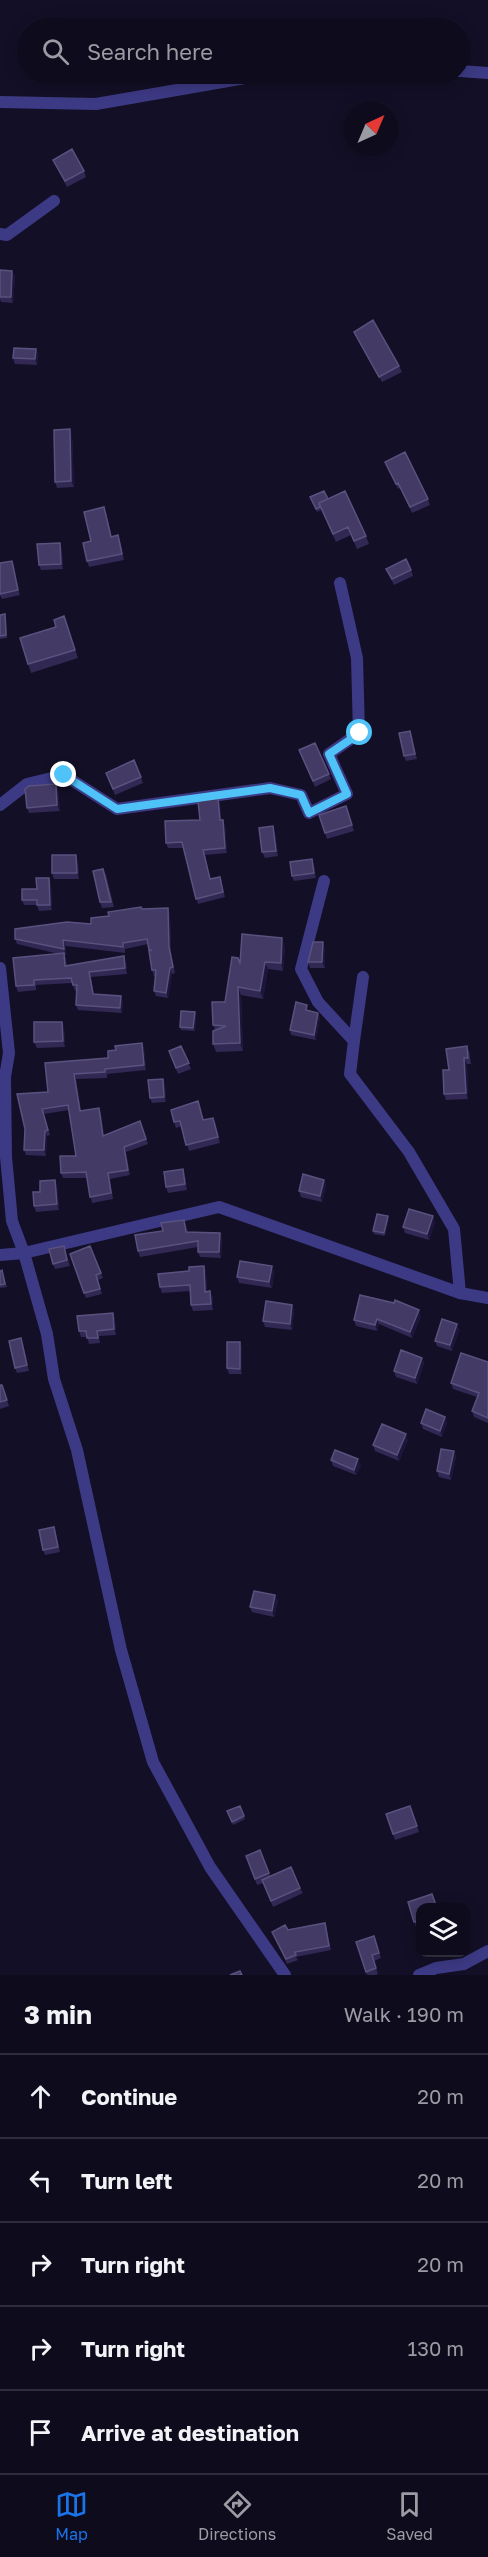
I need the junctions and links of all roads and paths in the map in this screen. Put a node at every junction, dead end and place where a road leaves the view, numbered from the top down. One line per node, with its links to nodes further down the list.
1 (470, 72): 2 (street)
2 (488, 73)
3 (211, 84): 4 (street)
4 (0, 102)
5 (54, 201): 6 (street)
6 (0, 234)
7 (340, 583): 8 (street)
8 (0, 805)
9 (324, 881): 12 (street)
10 (0, 968): 13 (street)
11 (363, 977): 12 (street)
12 (354, 1041): 15 (street)
13 (24, 1253): 14 (street); 15 (street); 18 (street)
14 (0, 1255)
15 (460, 1293): 16 (street)
16 (488, 1298)
17 (488, 1951): 19 (street)
18 (285, 1975)
19 (419, 1975)

